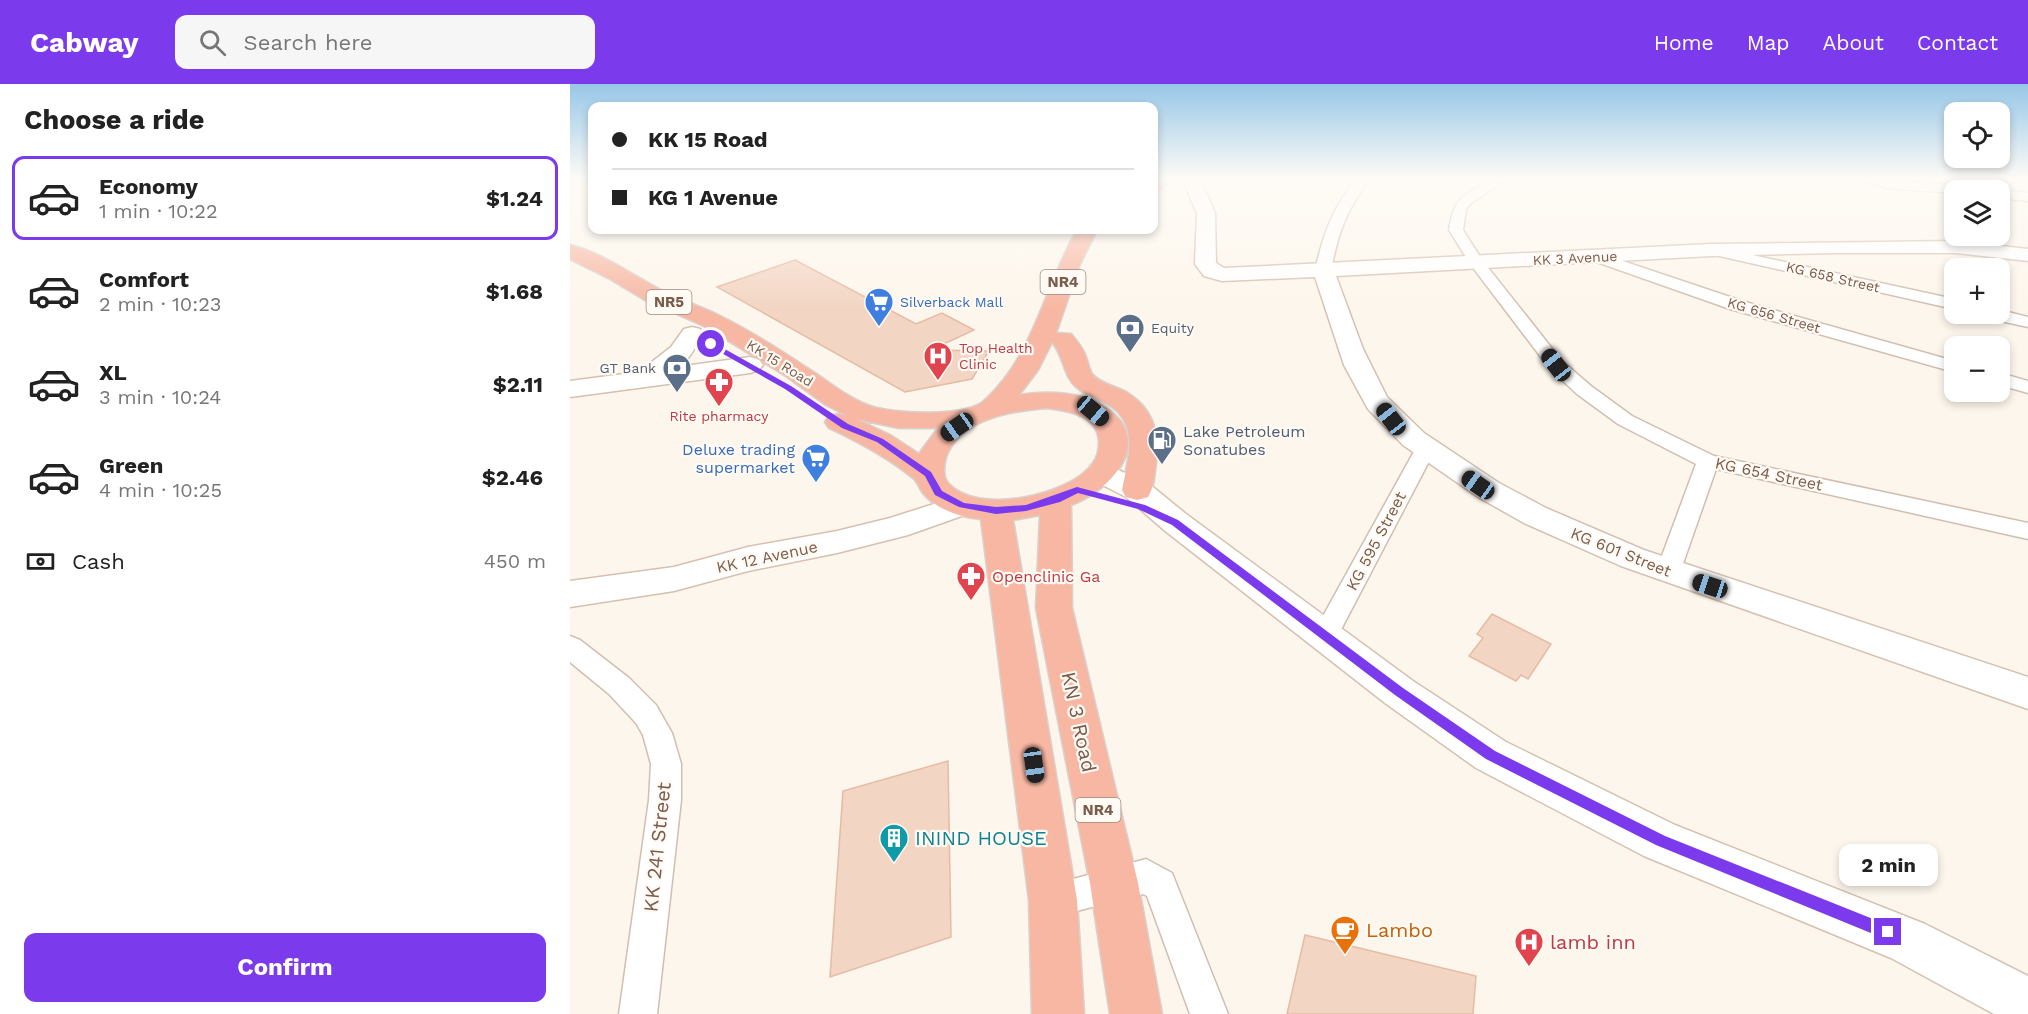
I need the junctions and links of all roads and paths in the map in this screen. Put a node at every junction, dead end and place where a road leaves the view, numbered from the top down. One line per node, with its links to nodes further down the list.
1 (1206, 222): 11 (street, KK 3 Avenue)
2 (1336, 222): 11 (street)
3 (1457, 222): 10 (street, KG 654 Street)
4 (1085, 234): 17 (highway, NR4)
5 (1105, 234): 17 (highway, NR4)
6 (1711, 250): 8 (street, KK 3 Avenue); 9 (street, KK 3 Avenue); 13 (street, KG 658 Street)
7 (570, 251): 25 (highway, KK 15 Road / NR5)
8 (2028, 255)
9 (1596, 257): 10 (street, KK 3 Avenue); 18 (street, KG 656 Street)
10 (1476, 262): 11 (street, KK 3 Avenue); 27 (street, KG 654 Street)
11 (1323, 270): 26 (street, KG 601 Street)
12 (570, 274): 16 (highway, KK 15 Road / NR5)
13 (1944, 302)
14 (2010, 318): 15 (street)
15 (2028, 322)
16 (692, 334): 19 (highway, KK 15 Road / NR5); 20 (street)
17 (1056, 336): 24 (highway); 25 (highway); 30 (highway)
18 (1944, 364)
19 (750, 365): 20 (street); 29 (highway, KK 15 Road / NR5)
20 (646, 379): 23 (street)
21 (2010, 382): 22 (street)
22 (2028, 387)
23 (570, 390)
24 (1073, 403): 25 (highway); 28 (highway)
25 (980, 414): 29 (highway)
26 (1426, 448): 36 (street, KG 601 Street); 38 (street, KG 595 Street)
27 (1708, 460): 35 (street, KG 654 Street); 36 (street)
28 (1102, 472): 30 (street); 31 (highway)
29 (928, 474): 32 (highway)
30 (1137, 490): 34 (street)
31 (1067, 495): 33 (highway); 34 (street); 41 (highway, KN 3 Road / NR4)
32 (962, 505): 33 (highway); 37 (street, KK 12 Avenue)
33 (996, 510): 42 (highway)
34 (1175, 522): 38 (street)
35 (2028, 531)
36 (1668, 572): 40 (street, KG 601 Street)
37 (570, 594)
38 (1326, 634): 43 (street)
39 (570, 647): 44 (street, KK 241 Street)
40 (2028, 693)
41 (1114, 883): 42 (street); 46 (highway, KN 3 Road / NR4); 47 (street)
42 (1053, 900): 45 (highway)
43 (2028, 1004)
44 (638, 1014)
45 (1058, 1014)
46 (1136, 1014)
47 (1209, 1014)

